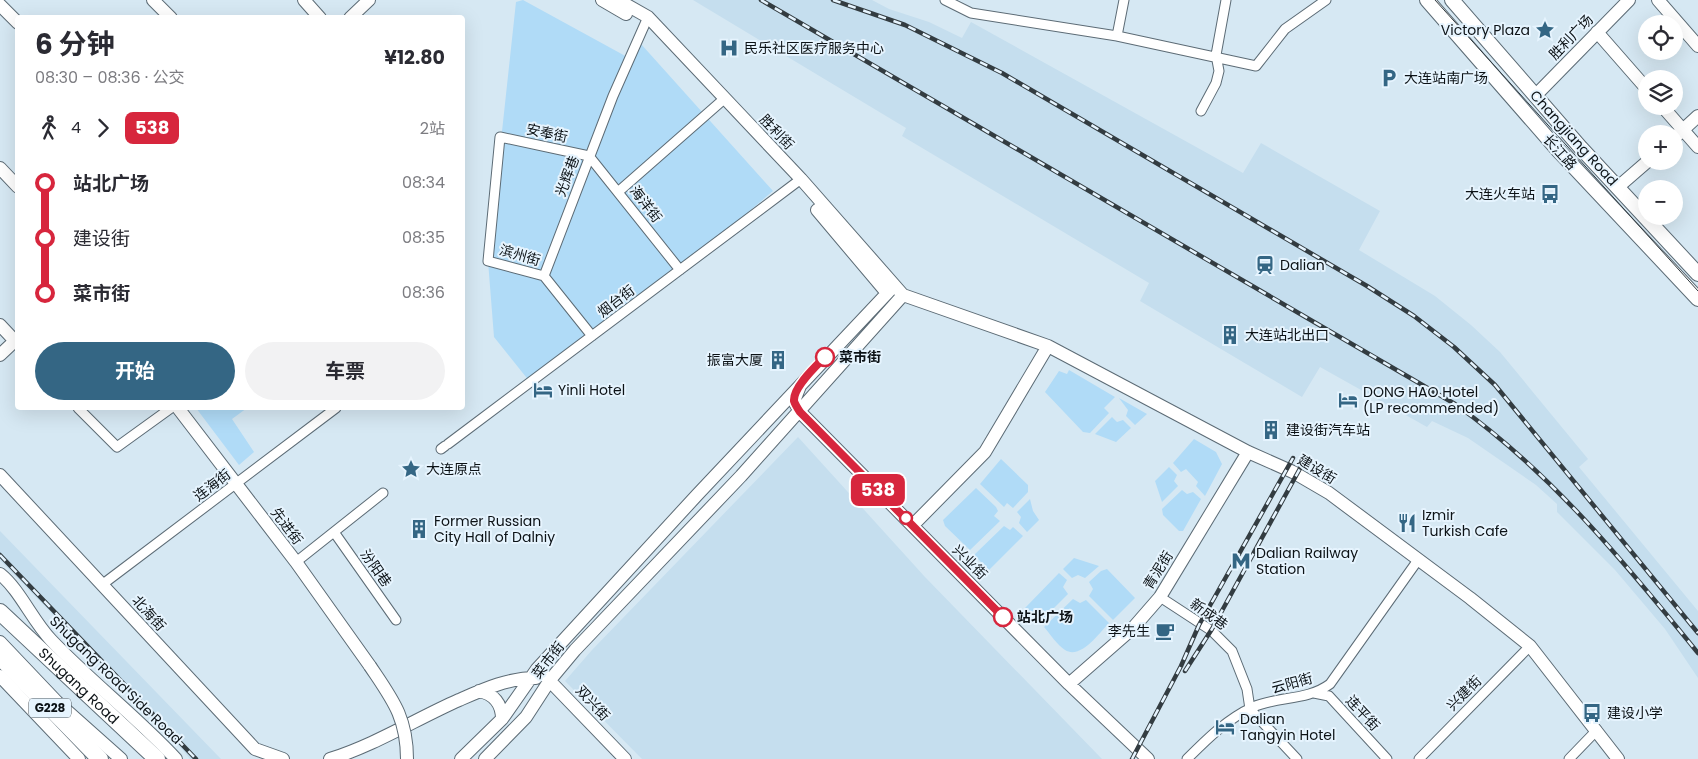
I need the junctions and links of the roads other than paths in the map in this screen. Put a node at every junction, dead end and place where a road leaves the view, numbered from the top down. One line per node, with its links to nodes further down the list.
1 (153, 0): 16 (main road)
2 (304, 0): 17 (main road)
3 (369, 0): 18 (main road)
4 (602, 0): 20 (main road, 胜利街)
5 (618, 0): 20 (main road, 胜利街)
6 (945, 0): 14 (street)
7 (1124, 0): 22 (street)
8 (1226, 0): 24 (street)
9 (1326, 0): 24 (street)
10 (1427, 0): 46 (main road, 长江路)
11 (1452, 0): 26 (main road, Changjiang Road)
12 (1629, 0): 21 (main road, 胜利广场)
13 (1658, 0): 23 (main road)
14 (958, 4): 22 (street)
15 (0, 5): 19 (main road)
16 (167, 15)
17 (317, 15)
18 (353, 15)
19 (15, 21)
20 (646, 21): 27 (main road, 胜利街); 33 (street, 光辉巷)
21 (1597, 32): 25 (main road); 26 (main road, 胜利广场)
22 (1117, 36): 24 (street)
23 (1698, 46)
24 (1216, 56): 28 (street)
25 (1638, 79)
26 (1535, 96): 38 (main road, Changjiang Road)
27 (722, 101): 36 (main road, 胜利街); 39 (street)
28 (1201, 111)
29 (1698, 116): 30 (main road)
30 (1683, 130)
31 (1683, 137): 32 (main road)
32 (1698, 147)
33 (589, 156): 39 (street, 海洋街); 40 (street, 安奉街); 43 (street, 光辉巷)
34 (0, 168): 37 (main road)
35 (1638, 170): 38 (main road)
36 (798, 182): 41 (street, 烟台街); 44 (main road, 胜利街)
37 (15, 184)
38 (1618, 188): 42 (main road, Changjiang Road)
39 (618, 192): 41 (street, 海洋街)
40 (488, 260): 43 (street, 滨州街)
41 (680, 270): 48 (street, 烟台街)
42 (1698, 274)
43 (544, 276): 48 (street)
44 (890, 289): 45 (main road, 胜利街); 53 (main road, 菜市街)
45 (903, 295): 51 (main road, 建设街); 58 (main road, 菜市街)
46 (1698, 299)
47 (0, 325): 49 (main road)
48 (592, 336): 59 (street, 烟台街)
49 (15, 339)
50 (15, 343): 52 (main road)
51 (1048, 346): 60 (main road, 建设街); 64 (main road)
52 (0, 355)
53 (805, 378): 58 (main road); 76 (main road, 菜市街)
54 (80, 410): 55 (street)
55 (168, 410)
56 (180, 410): 62 (main road, 先进街)
57 (333, 410): 62 (street, 连海街)
58 (800, 412): 64 (main road, 兴业街); 78 (main road, 菜市街)
59 (444, 446)
60 (1248, 452): 66 (main road, 建设街); 70 (main road, 青泥街)
61 (0, 475): 69 (main road, 北海街)
62 (236, 484): 67 (main road, 先进街); 69 (street, 连海街)
63 (383, 494): 65 (street)
64 (913, 526): 79 (main road, 兴业街)
65 (334, 532): 67 (street); 72 (street, 汾阳巷)
66 (1418, 560): 74 (main road, 建设街); 81 (street, 云阳街)
67 (296, 562): 92 (main road, 先进街, bridge)
68 (0, 574): 89 (main road, Shugang Road Side Road)
69 (103, 584): 90 (main road, 北海街)
70 (1160, 597): 79 (main road, 青泥街); 82 (street, 新成巷)
71 (0, 612): 88 (highway, Shugang Road / G228)
72 (396, 620)
73 (0, 642): 87 (main road)
74 (1530, 646): 84 (main road, 建设街); 100 (street, 兴建街)
75 (0, 657): 86 (highway, G228)
76 (534, 674): 78 (main road); 80 (main road); 83 (main road, 菜市街)
77 (0, 676): 85 (main road)
78 (550, 680): 94 (main road, 菜市街); 95 (main road, 双兴街)
79 (1069, 684): 96 (main road, 兴业街)
80 (479, 691): 83 (main road); 91 (main road)
81 (1314, 693): 82 (street, 云阳街); 99 (street, 连平街)
82 (1250, 709): 97 (street, 云阳街); 98 (street)
83 (502, 719): 93 (main road, 菜市街)
84 (1597, 730): 101 (street); 102 (main road, 建设街)
85 (79, 759)
86 (100, 759)
87 (121, 759)
88 (157, 759)
89 (176, 759)
90 (283, 759)
91 (330, 759)
92 (407, 759)
93 (461, 759)
94 (485, 759)
95 (625, 759)
96 (1148, 759)
97 (1187, 759)
98 (1297, 759)
99 (1387, 759)
100 (1419, 759)
101 (1568, 759)
102 (1618, 759)

